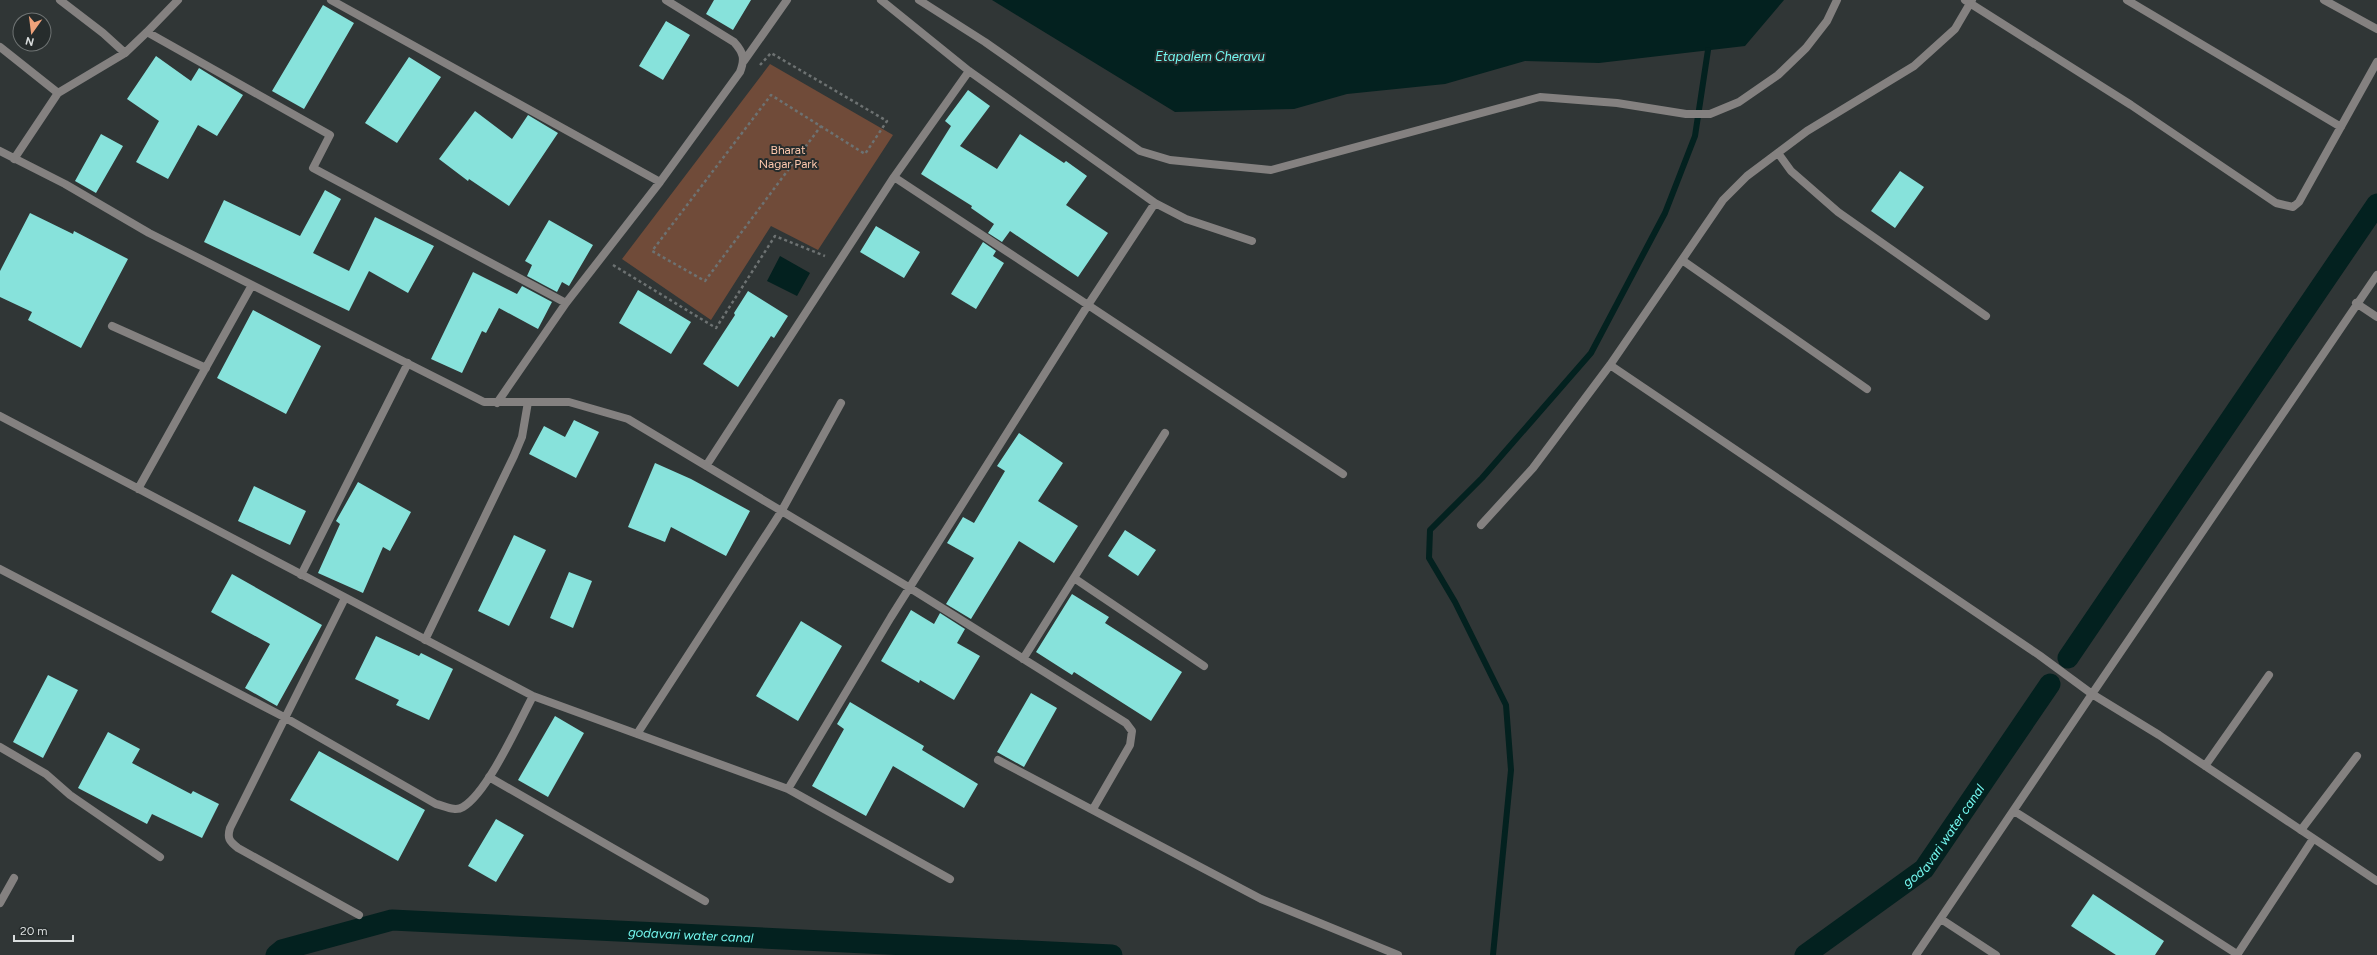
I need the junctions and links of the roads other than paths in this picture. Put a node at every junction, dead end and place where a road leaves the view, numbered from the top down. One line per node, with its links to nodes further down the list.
1 (60, 0): 15 (street)
2 (331, 0): 25 (street)
3 (666, 0): 16 (street)
4 (787, 0): 16 (street)
5 (881, 0): 18 (street)
6 (919, 0): 7 (street)
7 (1837, 0)
8 (2127, 0): 20 (street)
9 (2324, 0): 12 (street)
10 (176, 1): 13 (street)
11 (1969, 1): 20 (street); 22 (street)
12 (2377, 29)
13 (147, 32): 15 (street); 31 (street)
14 (0, 47): 19 (street)
15 (125, 54): 19 (street)
16 (744, 61): 25 (street)
17 (2377, 62): 20 (street)
18 (969, 71): 24 (street); 26 (street)
19 (58, 93): 23 (street)
20 (2342, 127)
21 (0, 151): 23 (street)
22 (1778, 153): 28 (street); 34 (street)
23 (14, 158): 30 (street)
24 (894, 176): 33 (street); 46 (street)
25 (660, 182): 31 (street)
26 (1155, 203): 27 (street); 33 (street)
27 (1252, 241)
28 (1682, 260): 38 (street); 40 (street)
29 (2377, 275): 32 (street)
30 (252, 285): 37 (street); 39 (street)
31 (566, 302): 42 (street)
32 (2356, 303): 35 (street); 60 (street)
33 (1088, 305): 47 (street); 54 (street)
34 (1986, 316)
35 (2377, 317)
36 (112, 326): 39 (street)
37 (408, 363): 42 (street); 52 (street)
38 (1610, 365): 50 (street); 60 (street)
39 (206, 368): 48 (street)
40 (1867, 389)
41 (528, 402): 42 (street); 46 (street); 56 (street)
42 (497, 403)
43 (840, 403): 49 (street)
44 (0, 416): 48 (street)
45 (1165, 433): 53 (street)
46 (706, 466): 49 (street)
47 (1343, 474)
48 (138, 489): 52 (street)
49 (781, 512): 54 (street); 63 (street)
50 (1480, 525)
51 (0, 569): 62 (street)
52 (301, 575): 55 (street)
53 (1074, 578): 57 (street); 58 (street)
54 (910, 588): 57 (street); 69 (street)
55 (345, 598): 56 (street); 62 (street)
56 (425, 640): 61 (street)
57 (1023, 659): 70 (street)
58 (1204, 666)
59 (2269, 675): 67 (street)
60 (2092, 694): 67 (street); 71 (street)
61 (532, 696): 63 (street); 68 (street)
62 (284, 717): 68 (street); 80 (street)
63 (636, 734): 69 (street)
64 (0, 747): 74 (street)
65 (2357, 756): 72 (street)
66 (998, 760): 70 (street)
67 (2205, 766): 72 (street)
68 (489, 776): 78 (street)
69 (788, 789): 76 (street)
70 (1093, 809): 82 (street)
71 (2014, 811): 81 (street); 85 (street)
72 (2301, 830): 73 (street)
73 (2313, 839): 77 (street); 85 (street)
74 (160, 858)
75 (14, 878): 79 (street)
76 (950, 879)
77 (2377, 881)
78 (705, 901)
79 (0, 903)
80 (359, 915)
81 (1941, 919): 83 (street); 84 (street)
82 (1398, 955)
83 (1916, 955)
84 (1996, 955)
85 (2237, 955)

